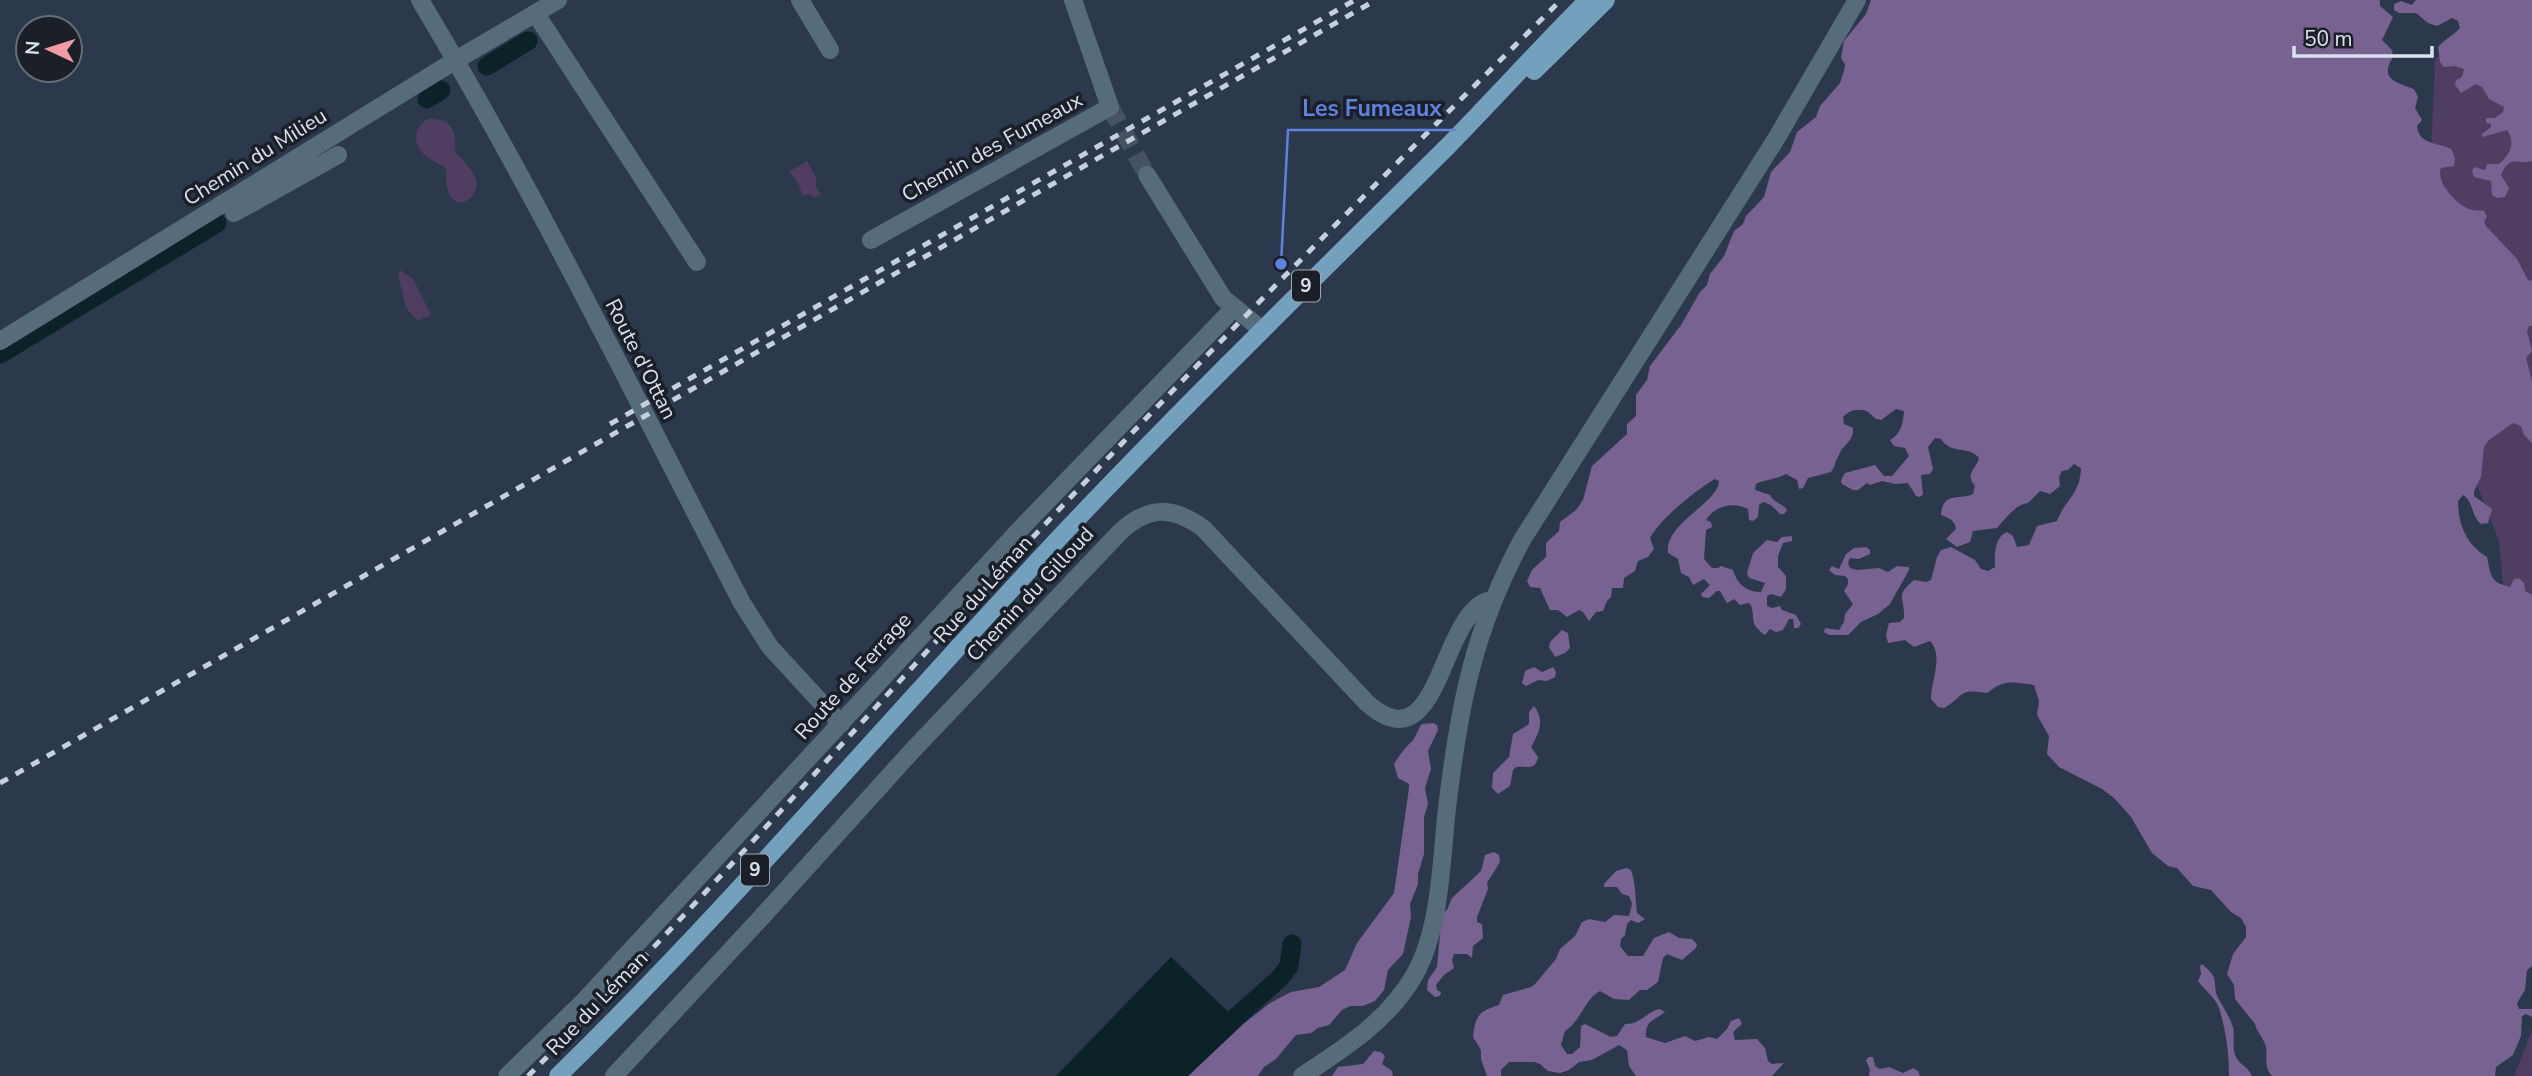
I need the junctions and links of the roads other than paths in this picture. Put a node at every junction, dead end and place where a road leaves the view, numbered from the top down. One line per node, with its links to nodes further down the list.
1 (420, 0): 10 (street, Route d'Ottan)
2 (558, 0): 8 (street, Chemin du Milieu)
3 (800, 0): 9 (street)
4 (1073, 0): 15 (street, Chemin des Fumeaux)
5 (1588, 0): 11 (main road, Rue du Léman / 9)
6 (1606, 0): 11 (main road, Rue du Léman / 9)
7 (1857, 0): 20 (street)
8 (536, 14): 10 (street, Chemin du Milieu); 16 (street)
9 (830, 50)
10 (456, 60): 19 (street, Chemin du Milieu); 21 (street, Route d'Ottan)
11 (1452, 142): 18 (main road, Rue du Léman / 9)
12 (338, 155): 14 (street)
13 (1147, 175): 17 (street)
14 (234, 214)
15 (871, 240)
16 (697, 262)
17 (1234, 308): 18 (street); 21 (street, Route de Ferrage)
18 (1262, 330): 23 (main road, Rue du Léman / 9)
19 (0, 341)
20 (1492, 600): 24 (street, Chemin du Gilloud); 25 (street)
21 (841, 724): 22 (street, Route de Ferrage)
22 (508, 1076)
23 (558, 1076)
24 (614, 1076)
25 (1302, 1076)

